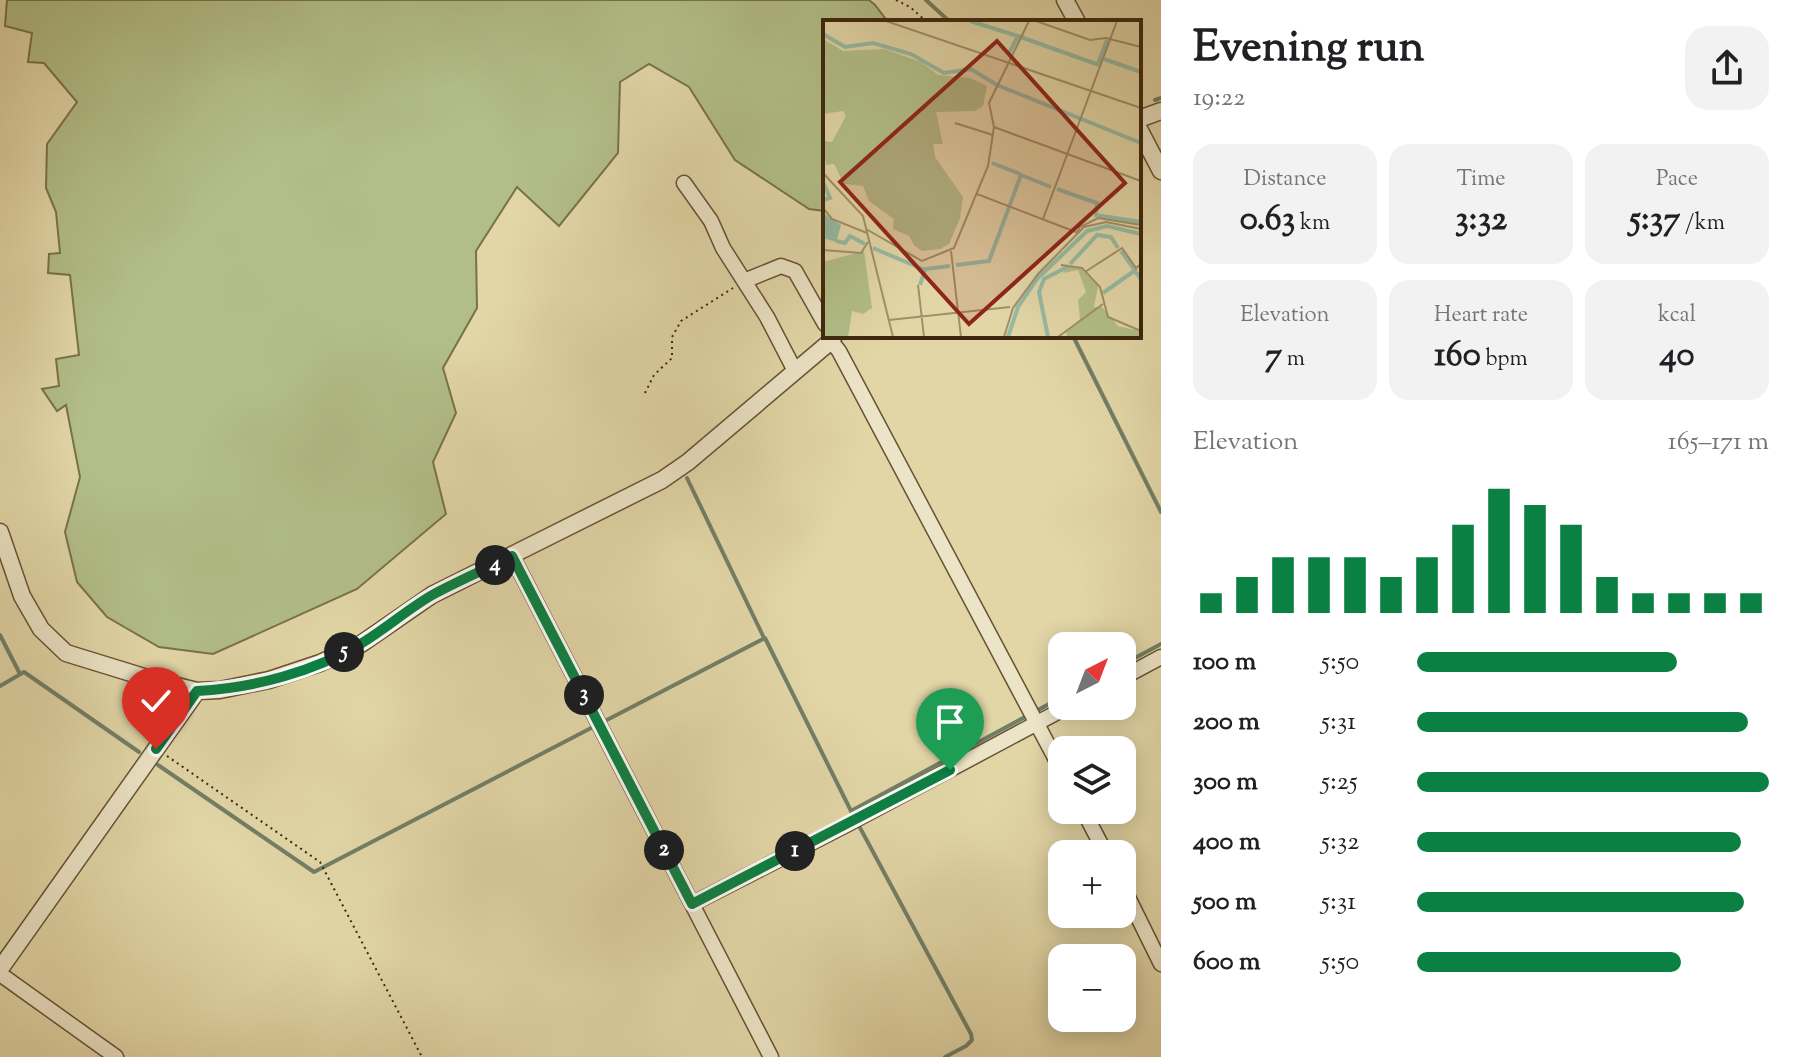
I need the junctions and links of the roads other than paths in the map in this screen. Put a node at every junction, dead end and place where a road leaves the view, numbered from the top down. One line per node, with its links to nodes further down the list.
1 (1065, 0): 2 (street)
2 (1076, 20)
3 (1161, 111): 4 (street)
4 (1141, 118)
5 (1141, 133): 6 (street)
6 (1161, 171)
7 (684, 183): 8 (street)
8 (744, 281): 9 (street); 11 (street)
9 (823, 320)
10 (832, 338): 11 (street); 18 (street)
11 (795, 371): 13 (street)
12 (0, 532): 16 (street)
13 (512, 556): 16 (street); 20 (street)
14 (1161, 657): 15 (street)
15 (1136, 670)
16 (197, 691): 23 (street)
17 (1048, 712): 18 (street)
18 (1033, 717): 19 (street); 20 (street)
19 (1048, 745)
20 (692, 904): 25 (street)
21 (1136, 913): 22 (street)
22 (1161, 964)
23 (0, 971): 24 (street)
24 (116, 1057)
25 (771, 1057)

